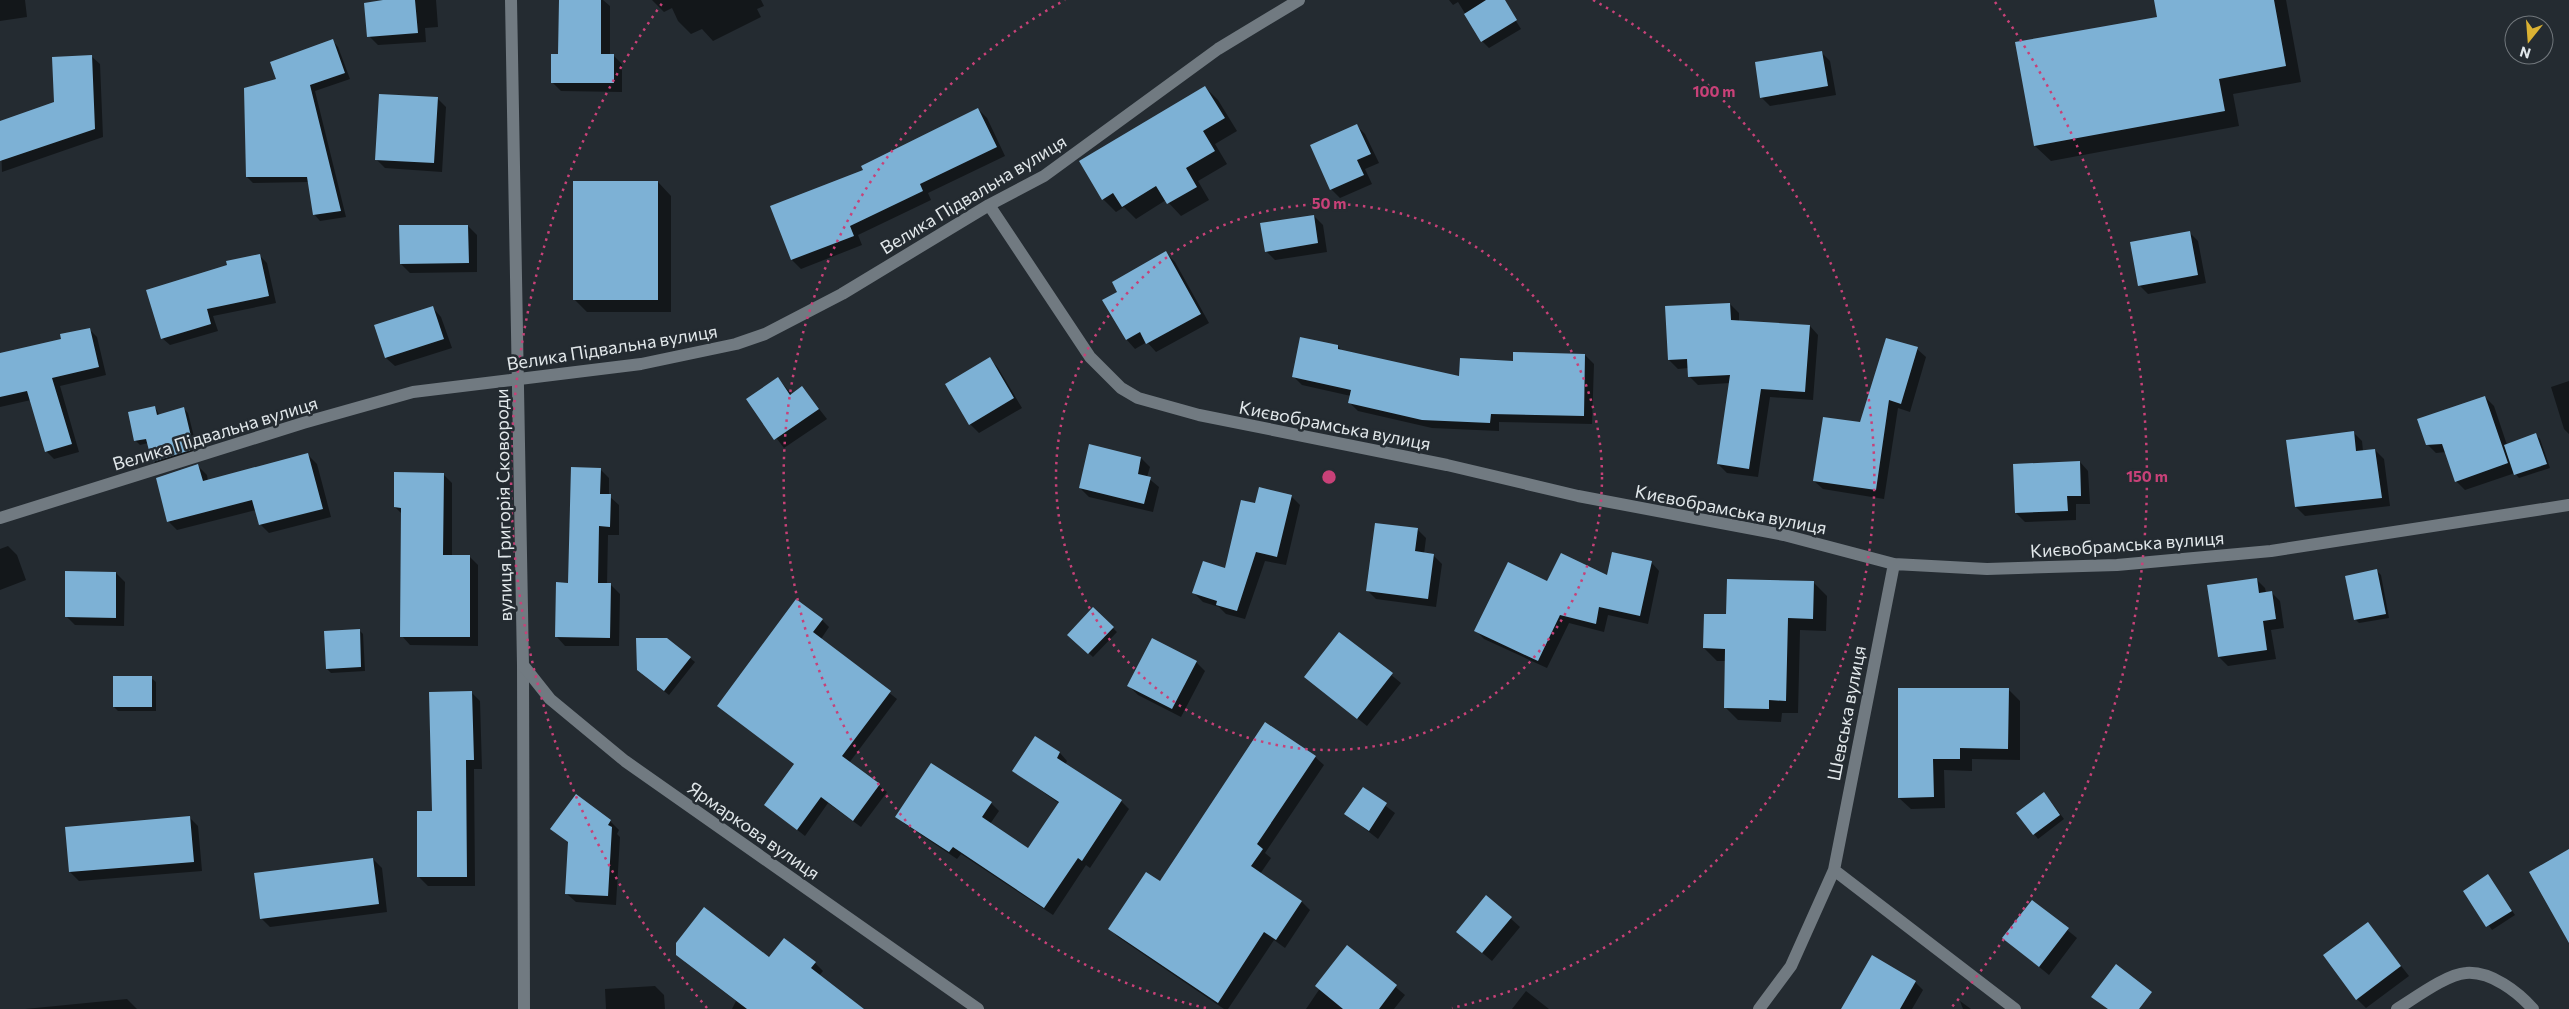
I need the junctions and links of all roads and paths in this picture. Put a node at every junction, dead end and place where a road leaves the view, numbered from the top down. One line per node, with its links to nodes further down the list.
1 (511, 0): 4 (street, вулиця Григорія Сковороди)
2 (1299, 0): 3 (street, Велика Підвальна вулиця)
3 (989, 206): 4 (street, Велика Підвальна вулиця); 7 (street, Києвобрамська вулиця)
4 (519, 379): 6 (street, Велика Підвальна вулиця); 8 (street, вулиця Григорія Сковороди)
5 (2569, 505): 7 (street, Києвобрамська вулиця)
6 (0, 518)
7 (1894, 564): 9 (street, Шевська вулиця)
8 (523, 665): 10 (street, вулиця Григорія Сковороди); 11 (street, Ярмаркова вулиця)
9 (1834, 870): 12 (street, Шевська вулиця); 13 (street)
10 (524, 1009)
11 (978, 1009)
12 (1759, 1009)
13 (2016, 1009)
14 (2397, 1009): 15 (street)
15 (2533, 1009)

